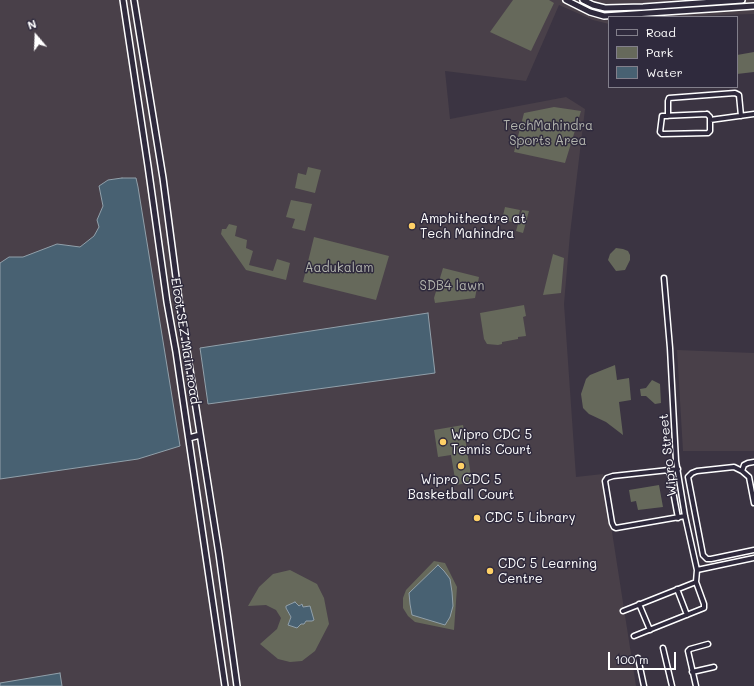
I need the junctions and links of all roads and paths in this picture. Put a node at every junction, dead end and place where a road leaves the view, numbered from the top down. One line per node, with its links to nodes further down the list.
1 (123, 0): 13 (street, Elcot SEZ Main road)
2 (134, 0): 12 (street, Elcot SEZ Main road)
3 (566, 0): 6 (street)
4 (583, 0): 5 (street)
5 (742, 0)
6 (754, 6)
7 (754, 115): 9 (street); 10 (street)
8 (668, 116): 9 (street); 10 (street); 10 (street)
9 (741, 116): 10 (street)
10 (710, 121)
11 (664, 278): 15 (street, Wipro Street)
12 (200, 435): 13 (street); 37 (street, Elcot SEZ Main road)
13 (189, 438): 36 (street, Elcot SEZ Main road)
14 (754, 462): 17 (street)
15 (678, 469): 16 (street); 19 (street, Wipro Street)
16 (669, 470): 20 (street); 20 (street)
17 (742, 471): 18 (street); 21 (street)
18 (754, 503)
19 (685, 516): 20 (street); 23 (street, Wipro Street)
20 (678, 518)
21 (754, 550)
22 (754, 558): 23 (street)
23 (697, 570): 24 (street, Wipro Street)
24 (696, 582): 25 (street); 28 (street)
25 (677, 589): 26 (street); 28 (street)
26 (639, 604): 27 (street); 29 (street)
27 (623, 611)
28 (687, 615): 29 (street)
29 (650, 630): 30 (street)
30 (634, 636)
31 (708, 644): 35 (street)
32 (663, 648): 39 (street)
33 (638, 658): 38 (street)
34 (714, 667): 35 (street)
35 (692, 672): 40 (street)
36 (225, 686)
37 (238, 686)
38 (644, 686)
39 (672, 686)
40 (696, 686)

